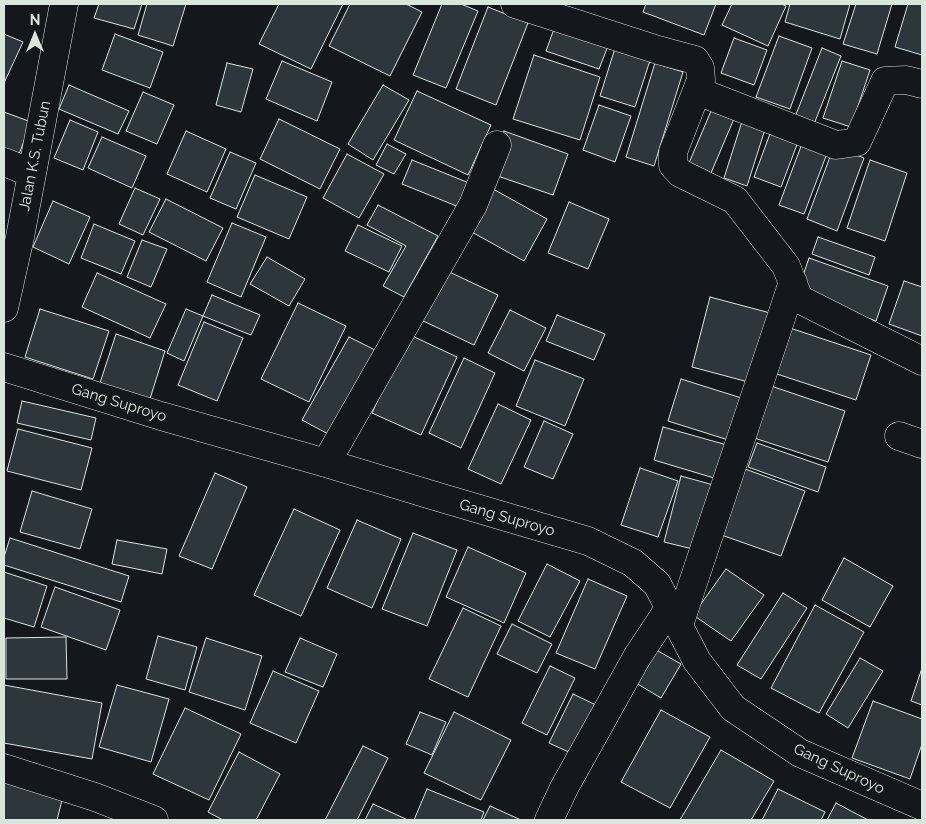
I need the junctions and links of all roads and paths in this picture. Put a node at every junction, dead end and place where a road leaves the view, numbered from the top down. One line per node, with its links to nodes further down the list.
1 (64, 4): 7 (street, Jalan K.S. Tubun)
2 (515, 4): 4 (street)
3 (922, 84): 4 (street)
4 (697, 91): 8 (street)
5 (497, 145): 12 (street)
6 (4, 162): 7 (street)
7 (32, 173): 9 (street, Jalan K.S. Tubun)
8 (792, 282): 10 (street); 13 (street)
9 (4, 308)
10 (922, 361)
11 (4, 367): 12 (street, Gang Suproyo)
12 (326, 463): 13 (street, Gang Suproyo)
13 (674, 616): 15 (street, Gang Suproyo); 17 (street)
14 (4, 768): 16 (street)
15 (922, 806)
16 (154, 820)
17 (549, 820)

